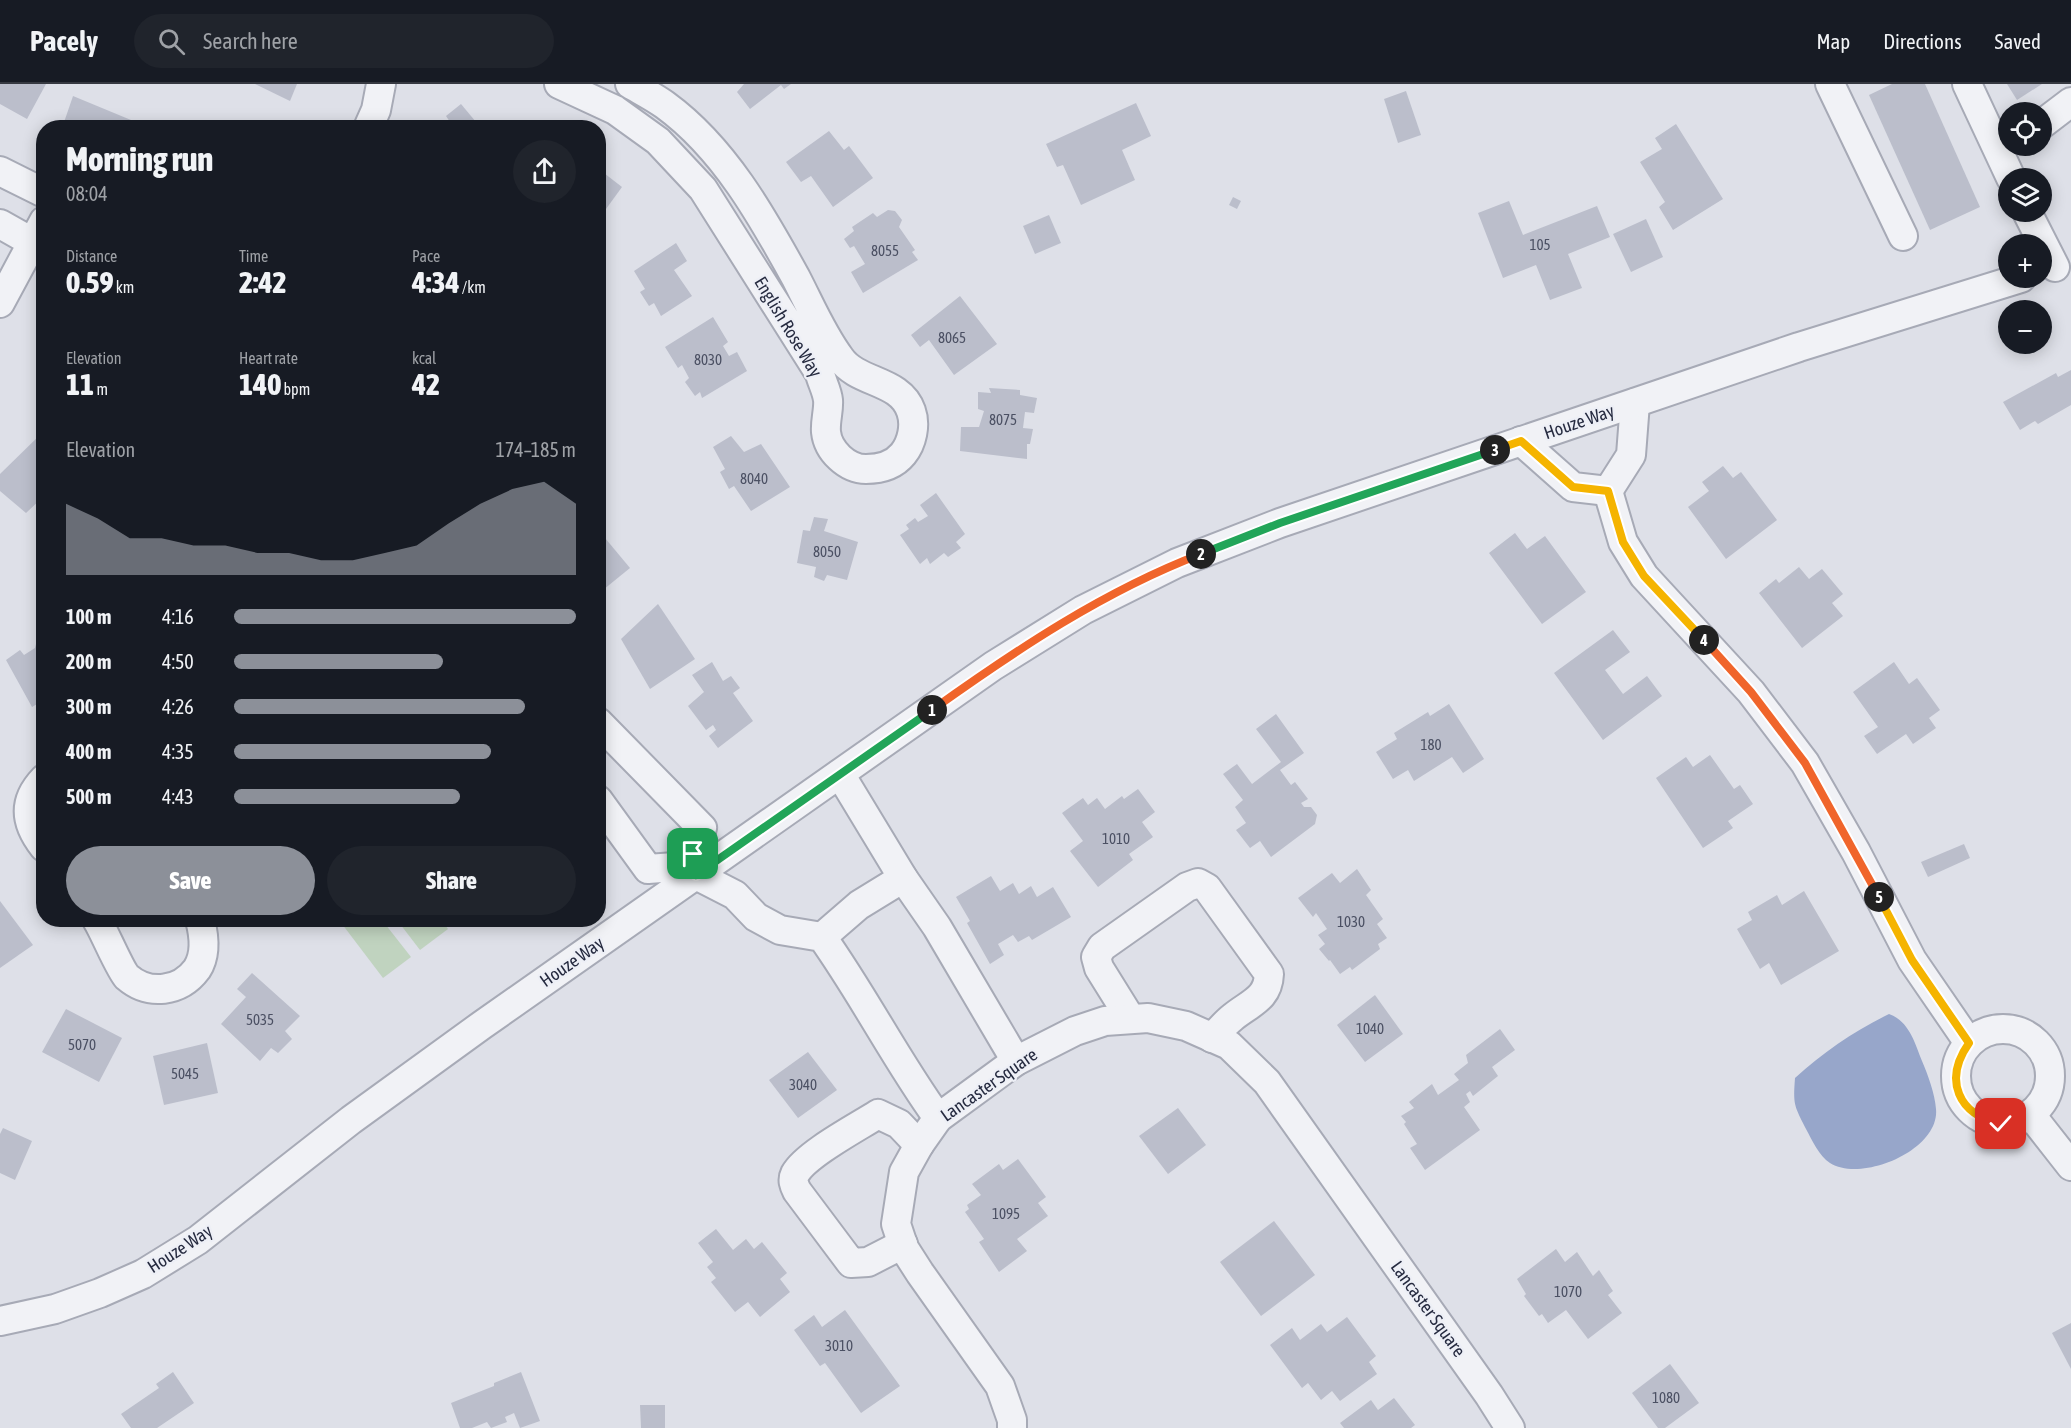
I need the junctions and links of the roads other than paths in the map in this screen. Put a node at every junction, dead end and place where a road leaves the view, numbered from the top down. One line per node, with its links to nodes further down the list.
1 (381, 84): 8 (street)
2 (559, 84): 13 (street, English Rose Way)
3 (630, 84): 10 (street, English Rose Way)
4 (1830, 84): 17 (street)
5 (1967, 84): 9 (street)
6 (2071, 102): 7 (street)
7 (2052, 116)
8 (372, 120)
9 (2008, 160)
10 (728, 170): 13 (street); 13 (street, English Rose Way)
11 (0, 171): 12 (street)
12 (36, 189)
13 (703, 189)
14 (2032, 222): 19 (street)
15 (0, 224): 16 (street)
16 (36, 235)
17 (1903, 236)
18 (36, 243): 21 (street)
19 (2056, 267)
20 (1998, 285): 22 (street, Houze Way)
21 (0, 303)
22 (1635, 403): 23 (street, Houze Way); 24 (street)
23 (1521, 441): 24 (street); 26 (street, Houze Way)
24 (1608, 491): 37 (street)
25 (606, 730): 30 (street)
26 (840, 774): 30 (street, Houze Way); 31 (street)
27 (36, 788): 29 (street)
28 (606, 811): 30 (street)
29 (36, 836)
30 (692, 871): 34 (street); 44 (street, Houze Way)
31 (903, 878): 34 (street); 38 (street)
32 (101, 927): 33 (street)
33 (201, 927)
34 (822, 937): 40 (street)
35 (1127, 1019): 36 (street, Lancaster Square); 36 (street); 38 (street, Lancaster Square)
36 (1212, 1038): 46 (street, Lancaster Square)
37 (1969, 1043): 39 (street); 39 (street)
38 (1016, 1061): 40 (street, Lancaster Square)
39 (2031, 1115): 42 (street)
40 (938, 1118): 41 (street, Lancaster Square)
41 (919, 1145): 43 (street, Lancaster Square); 43 (street)
42 (2071, 1166)
43 (903, 1244): 45 (street, Lancaster Square)
44 (0, 1321)
45 (1012, 1428)
46 (1510, 1428)

